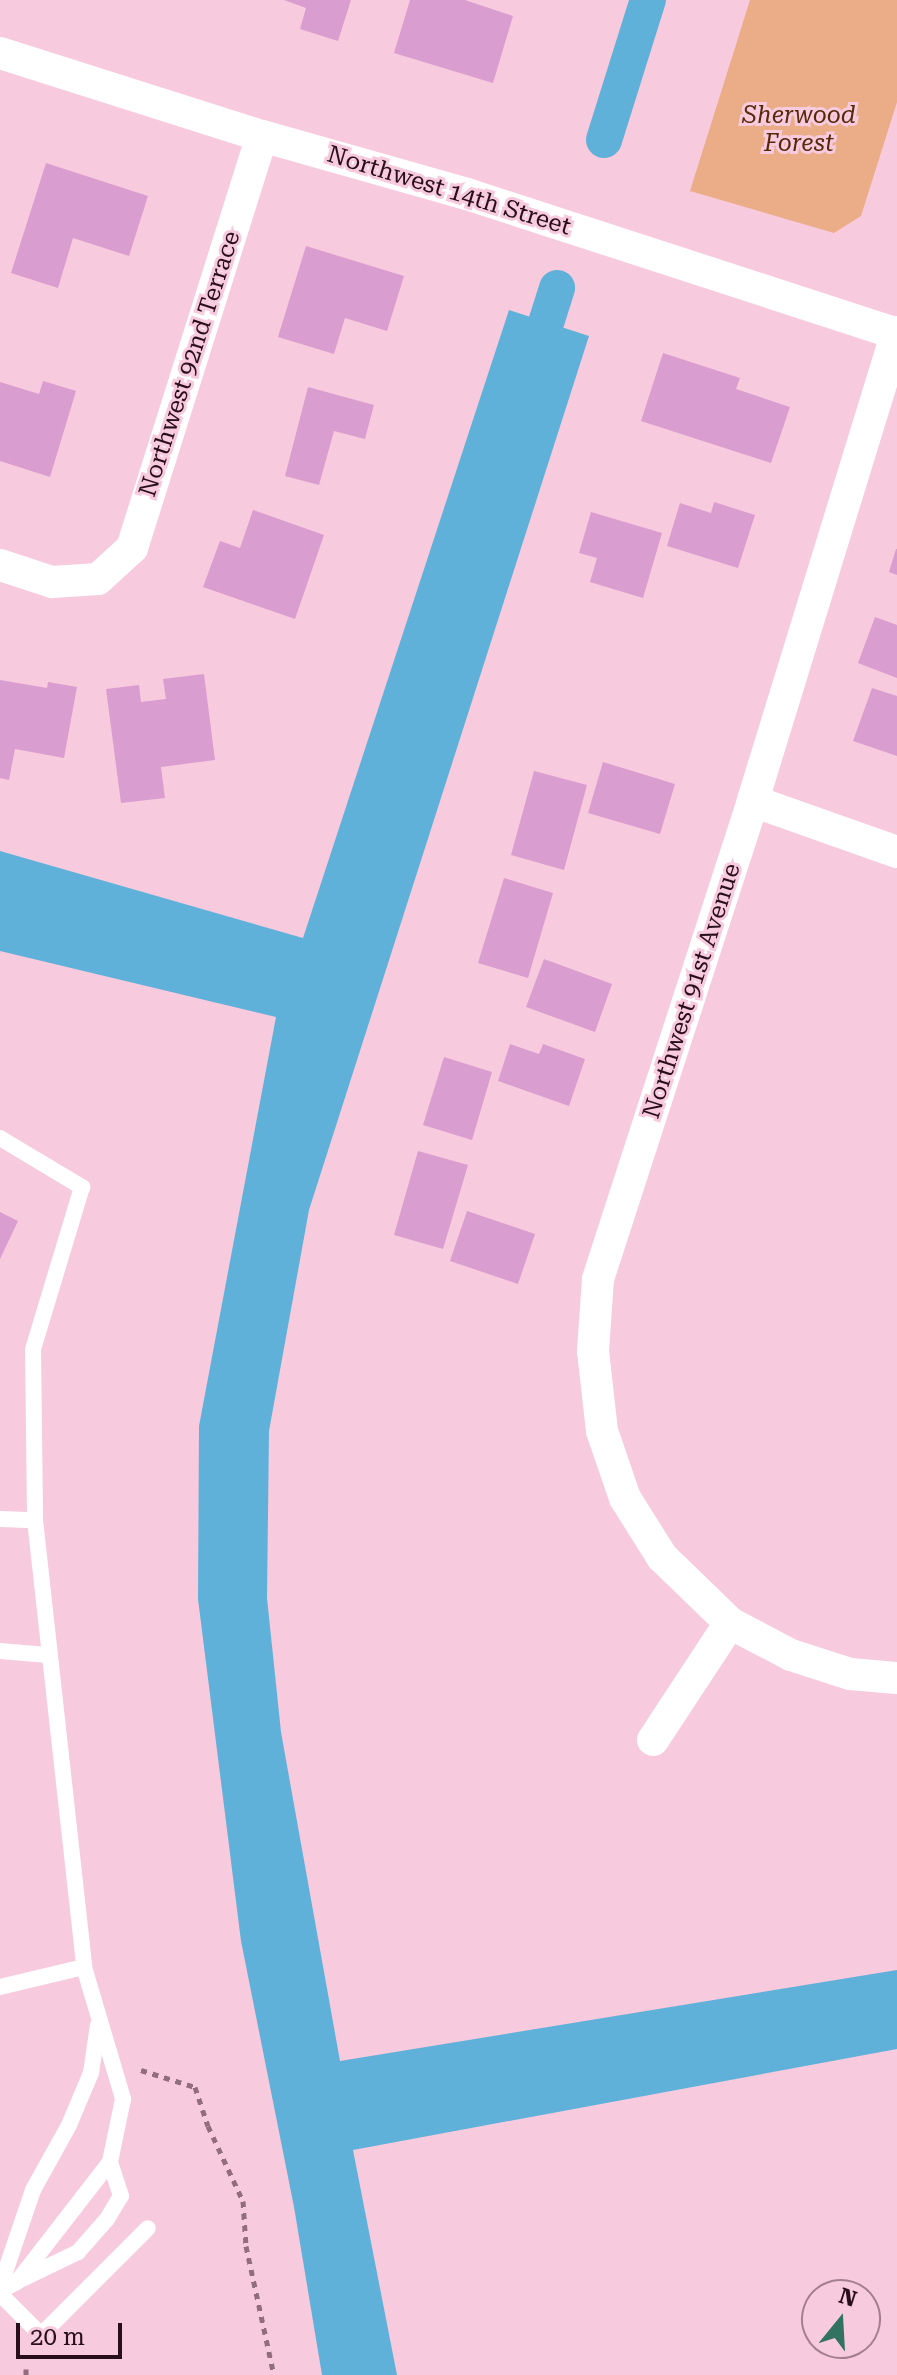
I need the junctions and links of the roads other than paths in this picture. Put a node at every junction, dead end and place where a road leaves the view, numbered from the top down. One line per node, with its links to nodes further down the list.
1 (0, 53): 2 (street, Northwest 14th Street)
2 (262, 136): 3 (street, Northwest 14th Street); 4 (street, Northwest 92nd Terrace)
3 (897, 333): 5 (street, Northwest 91st Avenue)
4 (0, 565)
5 (753, 801): 6 (street); 10 (street, Northwest 91st Avenue)
6 (897, 852)
7 (0, 1138): 9 (lane)
8 (0, 1519): 9 (lane)
9 (35, 1520): 12 (lane)
10 (730, 1623): 13 (street, Northwest 91st Avenue); 14 (street)
11 (0, 1651): 12 (lane)
12 (48, 1655): 15 (lane)
13 (897, 1678)
14 (653, 1740)
15 (84, 1967): 16 (lane); 17 (lane)
16 (0, 1987)
17 (99, 2019): 18 (lane); 21 (lane)
18 (110, 2162): 20 (lane); 20 (lane)
19 (148, 2228): 21 (lane)
20 (17, 2282): 21 (lane)
21 (0, 2291)

